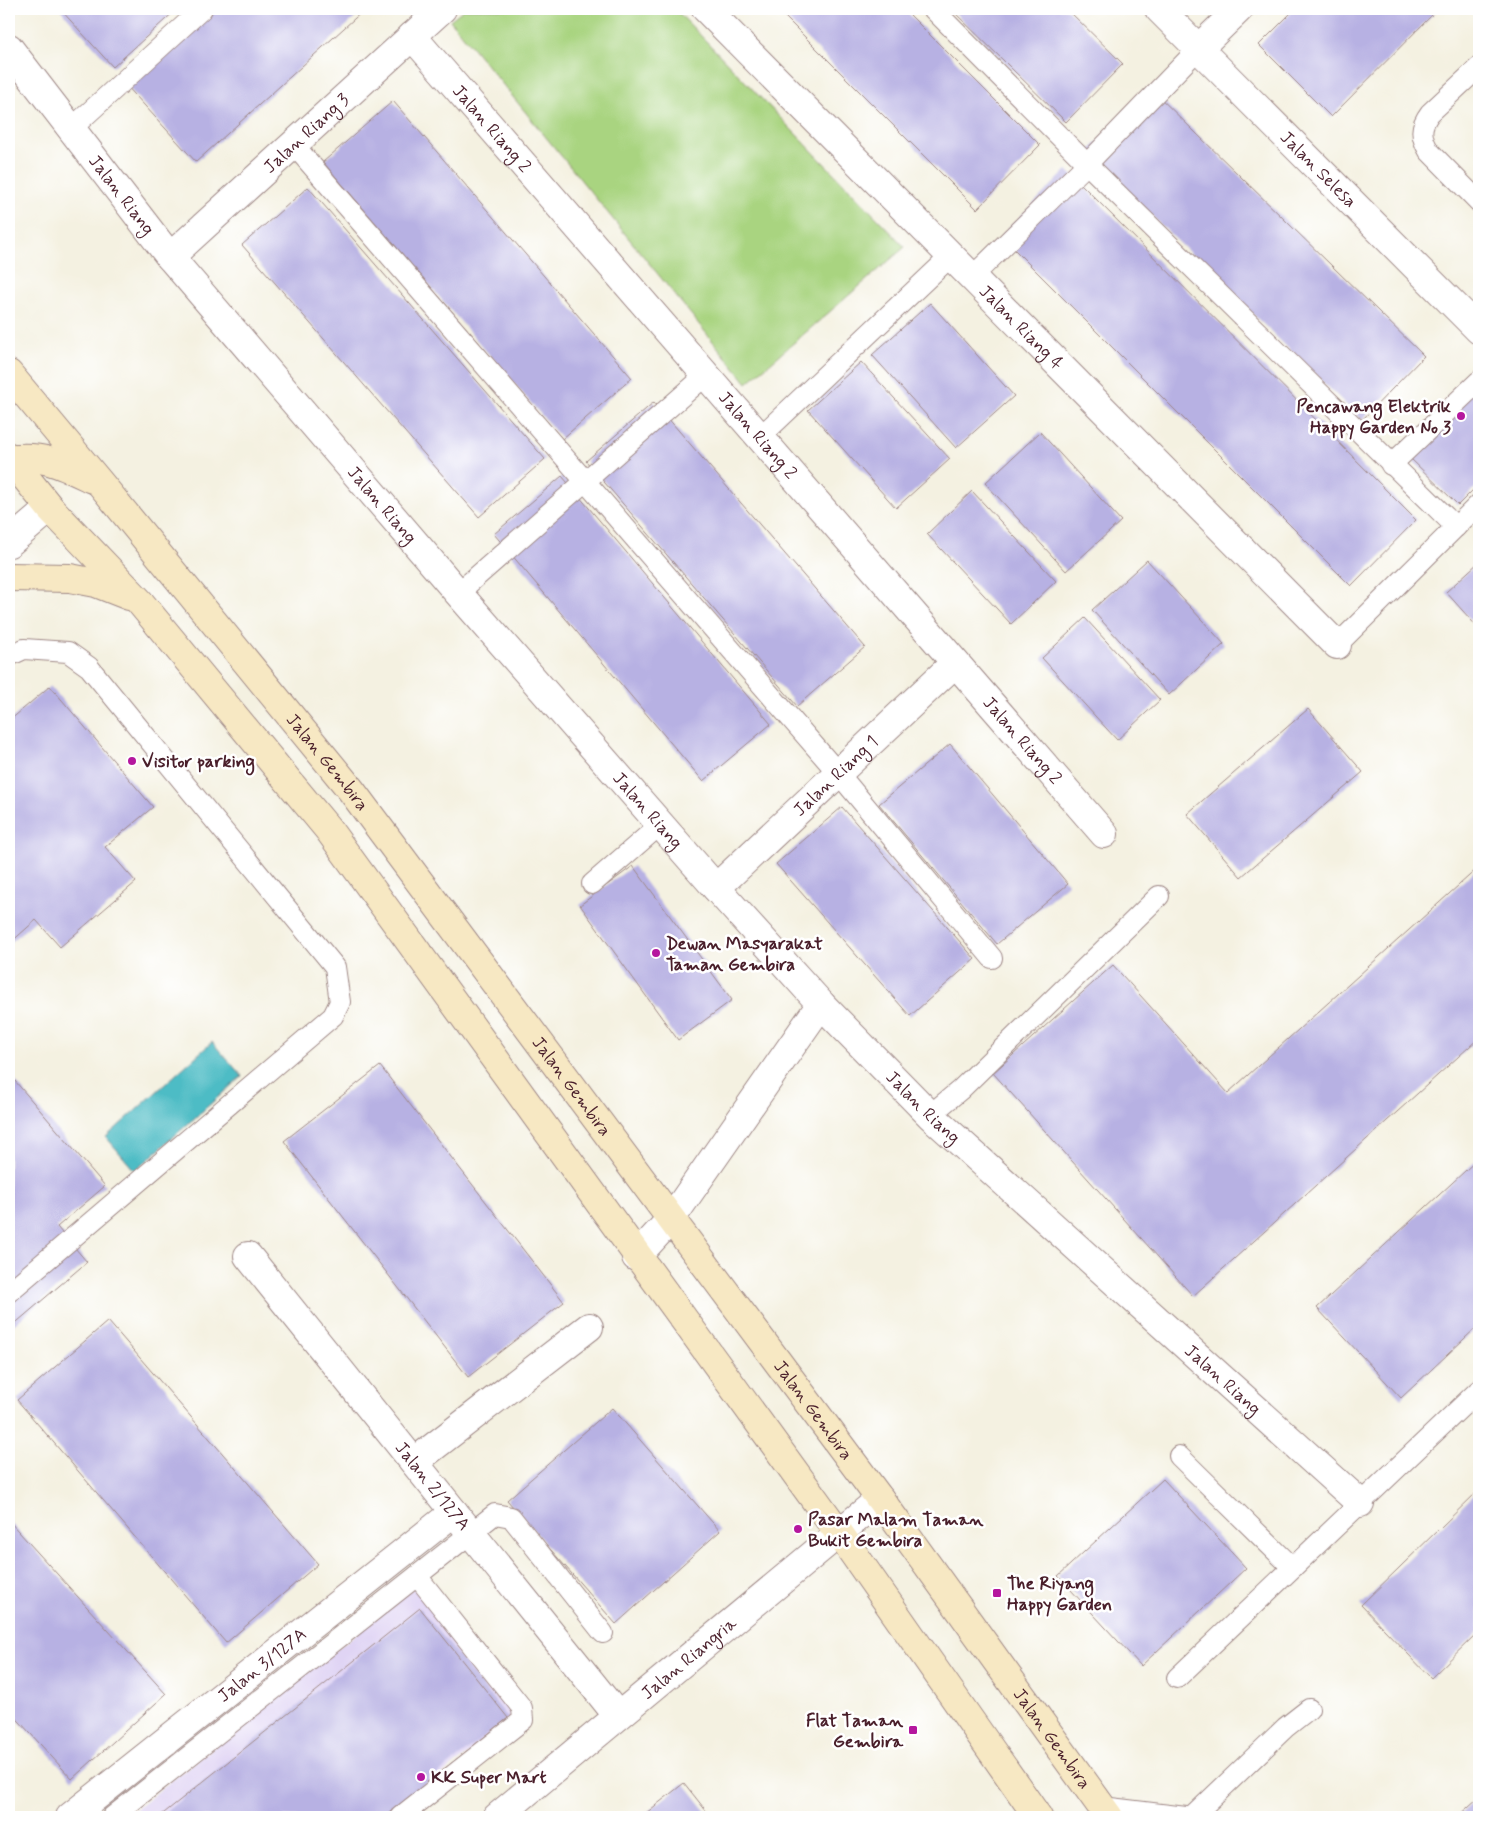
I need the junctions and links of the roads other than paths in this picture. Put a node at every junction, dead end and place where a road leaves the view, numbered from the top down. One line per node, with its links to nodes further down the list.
1 (202, 9): 11 (lane)
2 (442, 9): 7 (street, Jalan Riang 3)
3 (706, 9): 15 (street, Jalan Riang 4)
4 (933, 9): 13 (lane)
5 (1159, 9): 9 (street, Jalan Selesa)
6 (1239, 9): 9 (street)
7 (412, 36): 12 (street, Jalan Riang 3); 20 (street, Jalan Riang 2)
8 (9, 48): 11 (street, Jalan Riang)
9 (1199, 48): 13 (lane); 18 (street, Jalan Selesa)
10 (1479, 67): 14 (lane)
11 (72, 128): 16 (street, Jalan Riang)
12 (294, 144): 16 (street, Jalan Riang 3); 27 (lane)
13 (1087, 164): 17 (lane); 26 (lane)
14 (1479, 202)
15 (951, 256): 17 (street, Jalan Riang 4); 23 (lane)
16 (170, 257): 34 (street, Jalan Riang)
17 (972, 277): 36 (street, Jalan Riang 4)
18 (1479, 330)
19 (9, 374): 22 (main road, Jalan Gembira)
20 (706, 375): 23 (street, Jalan Riang 2); 27 (lane)
21 (1479, 381): 26 (lane)
22 (50, 422): 25 (main road); 28 (main road, Jalan Gembira)
23 (760, 437): 38 (street, Jalan Riang 2)
24 (9, 459): 25 (main road); 30 (main road)
25 (59, 463): 28 (main road); 30 (main road)
26 (1391, 465): 31 (lane)
27 (586, 480): 34 (lane); 39 (lane)
28 (100, 483): 48 (main road, Jalan Gembira)
29 (1479, 504): 31 (lane)
30 (50, 508): 32 (street); 35 (main road)
31 (1456, 527): 36 (lane)
32 (9, 543)
33 (9, 577): 35 (main road)
34 (458, 593): 40 (street, Jalan Riang)
35 (139, 600): 50 (main road)
36 (1337, 645)
37 (9, 656): 51 (lane)
38 (955, 663): 39 (street, Jalan Riang 1); 41 (street, Jalan Riang 2)
39 (838, 773): 43 (street, Jalan Riang 1); 45 (lane)
40 (661, 824): 42 (lane); 43 (street, Jalan Riang)
41 (1104, 834)
42 (592, 884)
43 (716, 888): 46 (street, Jalan Riang)
44 (1160, 896): 47 (lane)
45 (992, 958)
46 (821, 1004): 47 (street, Jalan Riang); 48 (street)
47 (930, 1116): 57 (street, Jalan Riang)
48 (671, 1219): 50 (street); 56 (main road, Jalan Gembira)
49 (248, 1256): 55 (street, Jalan 2/127A)
50 (636, 1256): 60 (main road)
51 (9, 1292)
52 (589, 1327): 55 (street)
53 (1479, 1390): 57 (lane)
54 (1179, 1456): 61 (lane)
55 (414, 1462): 58 (street, Jalan 2/127A)
56 (880, 1498): 60 (street, Jalan Riangria); 67 (main road, Jalan Gembira)
57 (1360, 1502): 61 (lane)
58 (454, 1512): 59 (street, Jalan 2/127A); 68 (street, Jalan 3/127A)
59 (472, 1533): 62 (lane); 63 (lane); 66 (street, Jalan 2/127A)
60 (839, 1533): 66 (street, Jalan Riangria); 72 (main road)
61 (1292, 1568): 64 (lane)
62 (417, 1576): 69 (lane); 70 (lane)
63 (603, 1633)
64 (1177, 1678)
65 (1309, 1709): 74 (lane)
66 (618, 1716): 71 (street, Jalan Riangria)
67 (1106, 1812): 73 (lane)
68 (70, 1817)
69 (112, 1817)
70 (400, 1817)
71 (497, 1817)
72 (1038, 1817)
73 (1186, 1817)
74 (1192, 1817)

